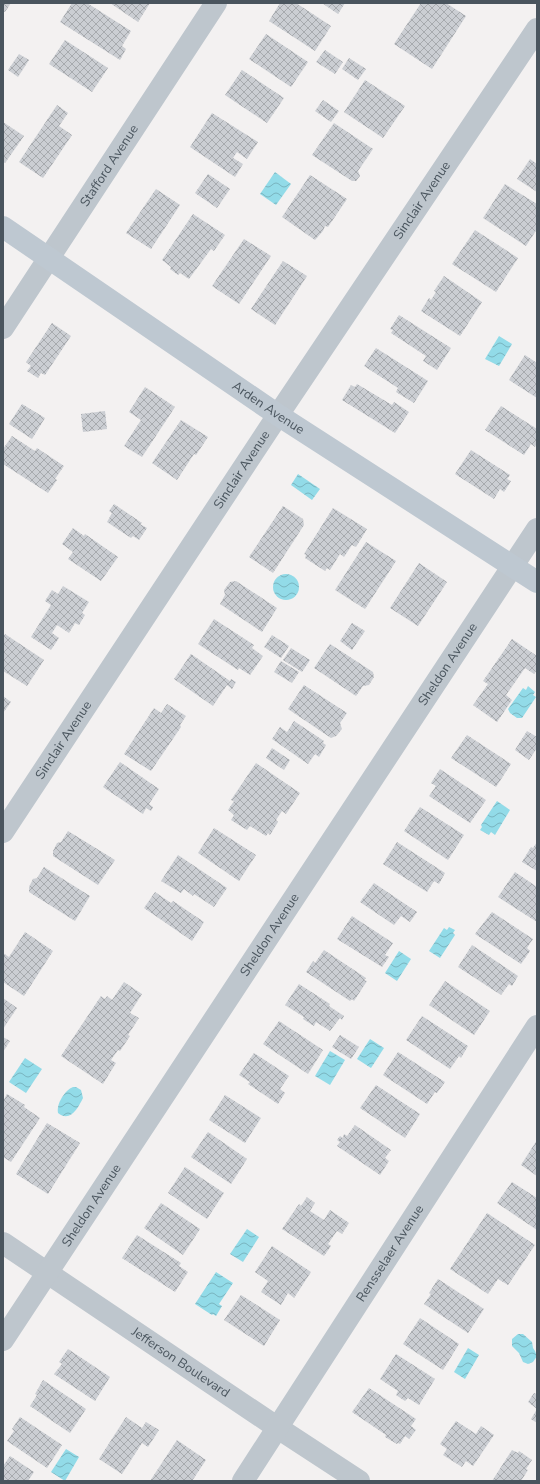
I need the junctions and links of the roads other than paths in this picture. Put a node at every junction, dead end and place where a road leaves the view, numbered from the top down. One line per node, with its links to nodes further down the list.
1 (216, 3): 4 (street, Stafford Avenue)
2 (537, 29): 6 (street, Sinclair Avenue)
3 (3, 227): 4 (street, Arden Avenue)
4 (49, 258): 5 (street, Stafford Avenue); 6 (street, Arden Avenue)
5 (3, 328)
6 (278, 415): 8 (street, Arden Avenue); 10 (street, Sinclair Avenue)
7 (537, 529): 8 (street, Sheldon Avenue)
8 (513, 566): 9 (street, Arden Avenue); 13 (street, Sheldon Avenue)
9 (537, 582)
10 (3, 832)
11 (537, 1026): 15 (street, Rensselaer Avenue)
12 (3, 1243): 13 (street, Jefferson Boulevard)
13 (48, 1273): 14 (street, Sheldon Avenue); 15 (street, Jefferson Boulevard)
14 (3, 1340)
15 (278, 1428): 16 (street, Rensselaer Avenue); 17 (street, Jefferson Boulevard)
16 (243, 1481)
17 (359, 1481)

